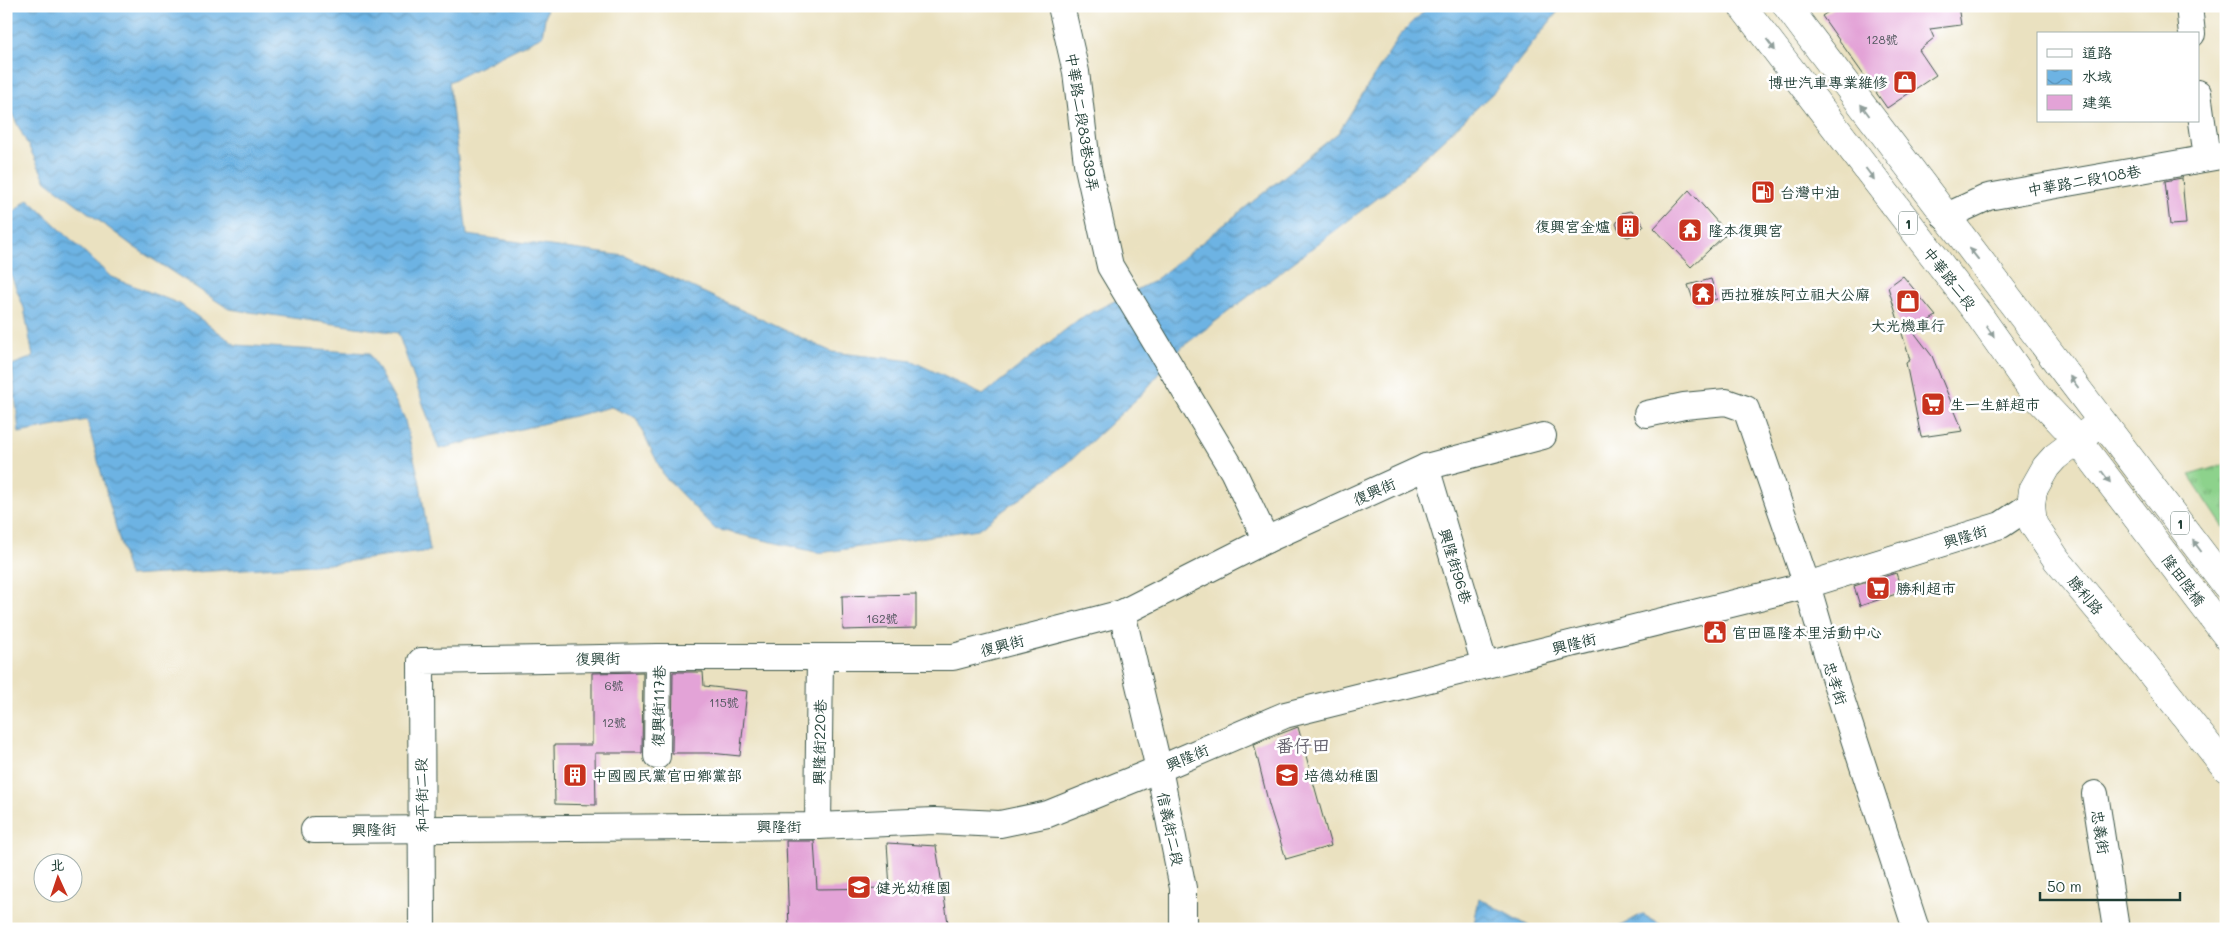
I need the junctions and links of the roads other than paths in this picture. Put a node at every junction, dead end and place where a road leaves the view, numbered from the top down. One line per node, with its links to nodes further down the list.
1 (1062, 6): 16 (street, 中華路二段83巷39弄)
2 (1742, 6): 12 (main road, 中華路二段 / 1, one-way to 12)
3 (1787, 6): 8 (main road, 1, one-way to 3)
4 (2189, 6): 5 (street)
5 (2192, 32)
6 (2200, 100): 7 (street)
7 (2217, 156): 8 (street, 中華路二段108巷)
8 (1945, 217): 10 (main road, 1, one-way to 8)
9 (1647, 414): 17 (street, 忠孝街)
10 (2103, 421): 12 (main road); 18 (main road, 隆田陸橋 / 1, one-way to 10)
11 (1543, 436): 13 (street, 復興街)
12 (2077, 439): 14 (main road); 15 (main road, 中華路二段 / 1, one-way to 15)
13 (1426, 467): 16 (street, 復興街); 24 (street, 興隆街96巷)
14 (2031, 505): 17 (street, 興隆街); 26 (main road, 勝利路)
15 (2142, 524): 20 (main road, 隆田陸橋 / 1)
16 (1266, 540): 19 (street, 復興街)
17 (1807, 585): 24 (street, 興隆街); 34 (street, 忠孝街)
18 (2226, 585)
19 (1122, 613): 22 (street, 復興街); 27 (street, 信義街二段)
20 (2226, 635)
21 (658, 657): 22 (street, 復興街); 23 (street, 復興街); 25 (street, 復興街117巷)
22 (820, 658): 29 (street, 興隆街220巷)
23 (420, 661): 30 (street, 和平街二段)
24 (1485, 665): 27 (street, 興隆街)
25 (657, 756)
26 (2226, 768)
27 (1158, 770): 29 (street, 興隆街); 33 (street, 信義街二段)
28 (2095, 794): 35 (street, 忠義街)
29 (818, 826): 30 (street, 興隆街)
30 (422, 828): 31 (street, 興隆街); 32 (street, 和平街二段)
31 (314, 830)
32 (422, 929)
33 (1183, 929)
34 (1916, 929)
35 (2116, 929)

